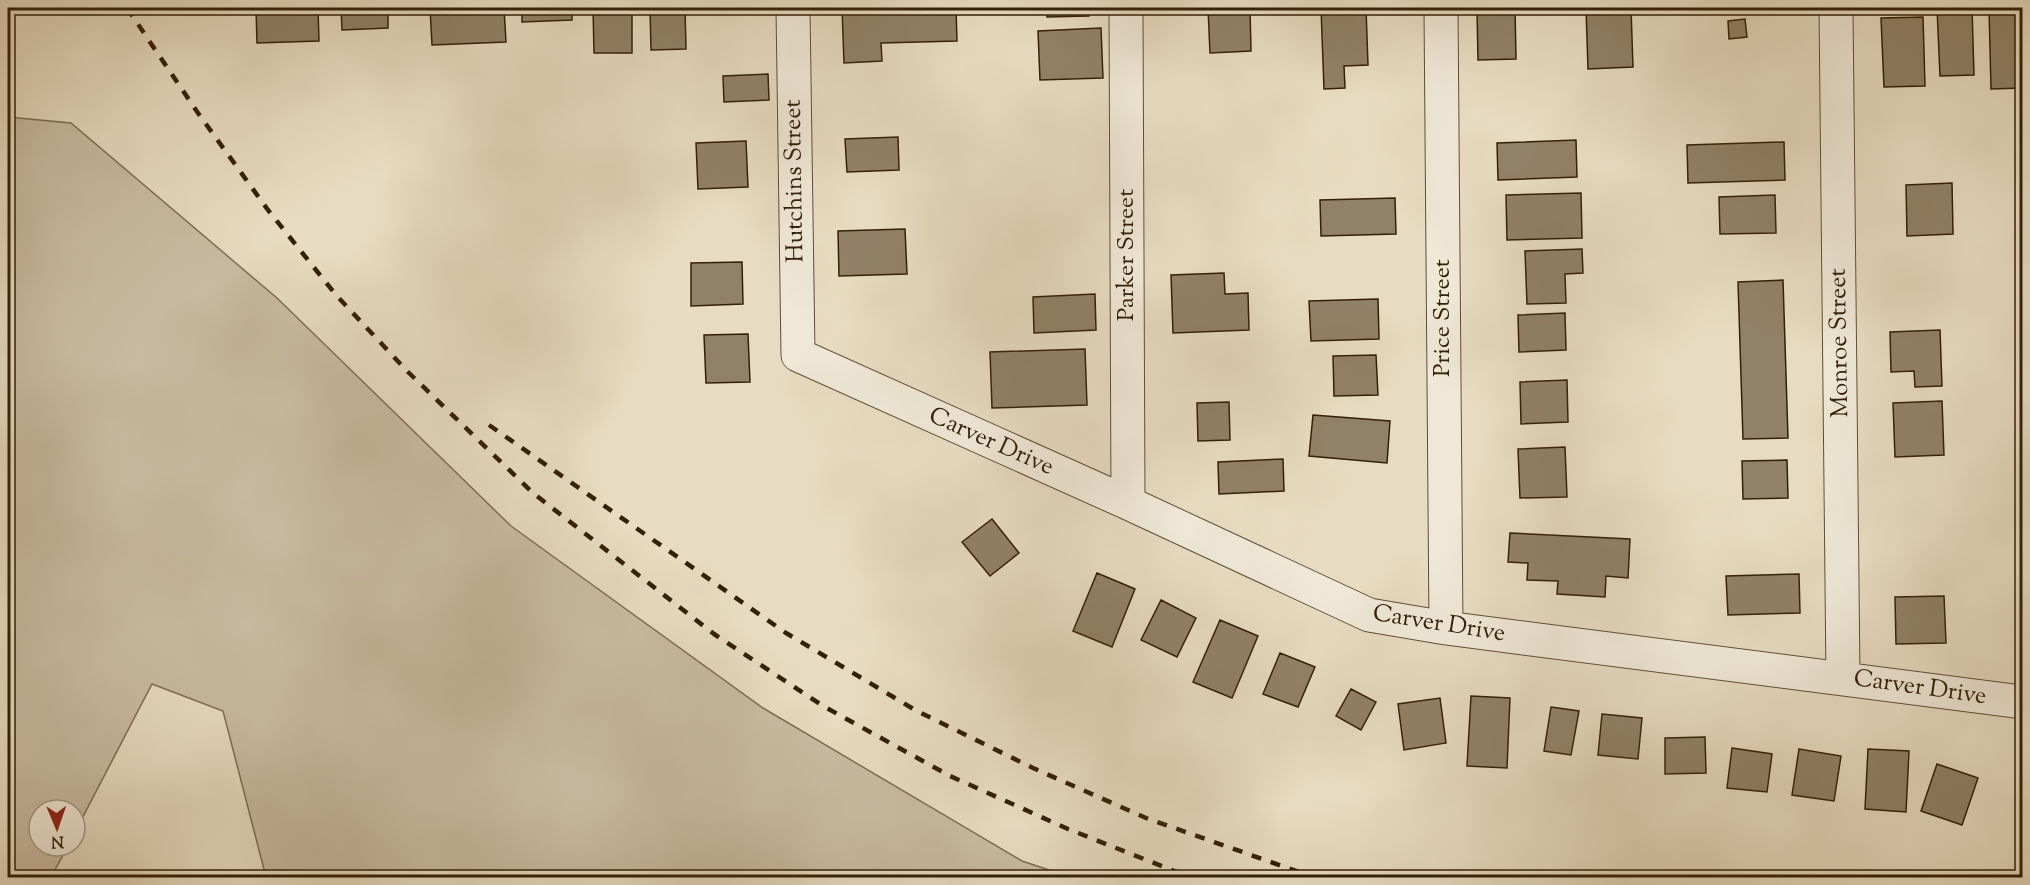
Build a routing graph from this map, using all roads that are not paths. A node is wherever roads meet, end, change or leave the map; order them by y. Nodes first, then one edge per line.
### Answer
1 (793, 8) edge
2 (1126, 8) edge
3 (1441, 8) edge
4 (1836, 8) edge
5 (798, 356) joint
6 (1128, 503) junction
7 (1446, 628) junction
8 (1843, 678) junction
9 (2022, 702) edge

1 - 5 street, Hutchins Street
2 - 6 street, Parker Street
3 - 7 street, Price Street
4 - 8 street, Monroe Street
5 - 6 street, Carver Drive
6 - 7 street, Carver Drive
7 - 8 street, Carver Drive
8 - 9 street, Carver Drive

